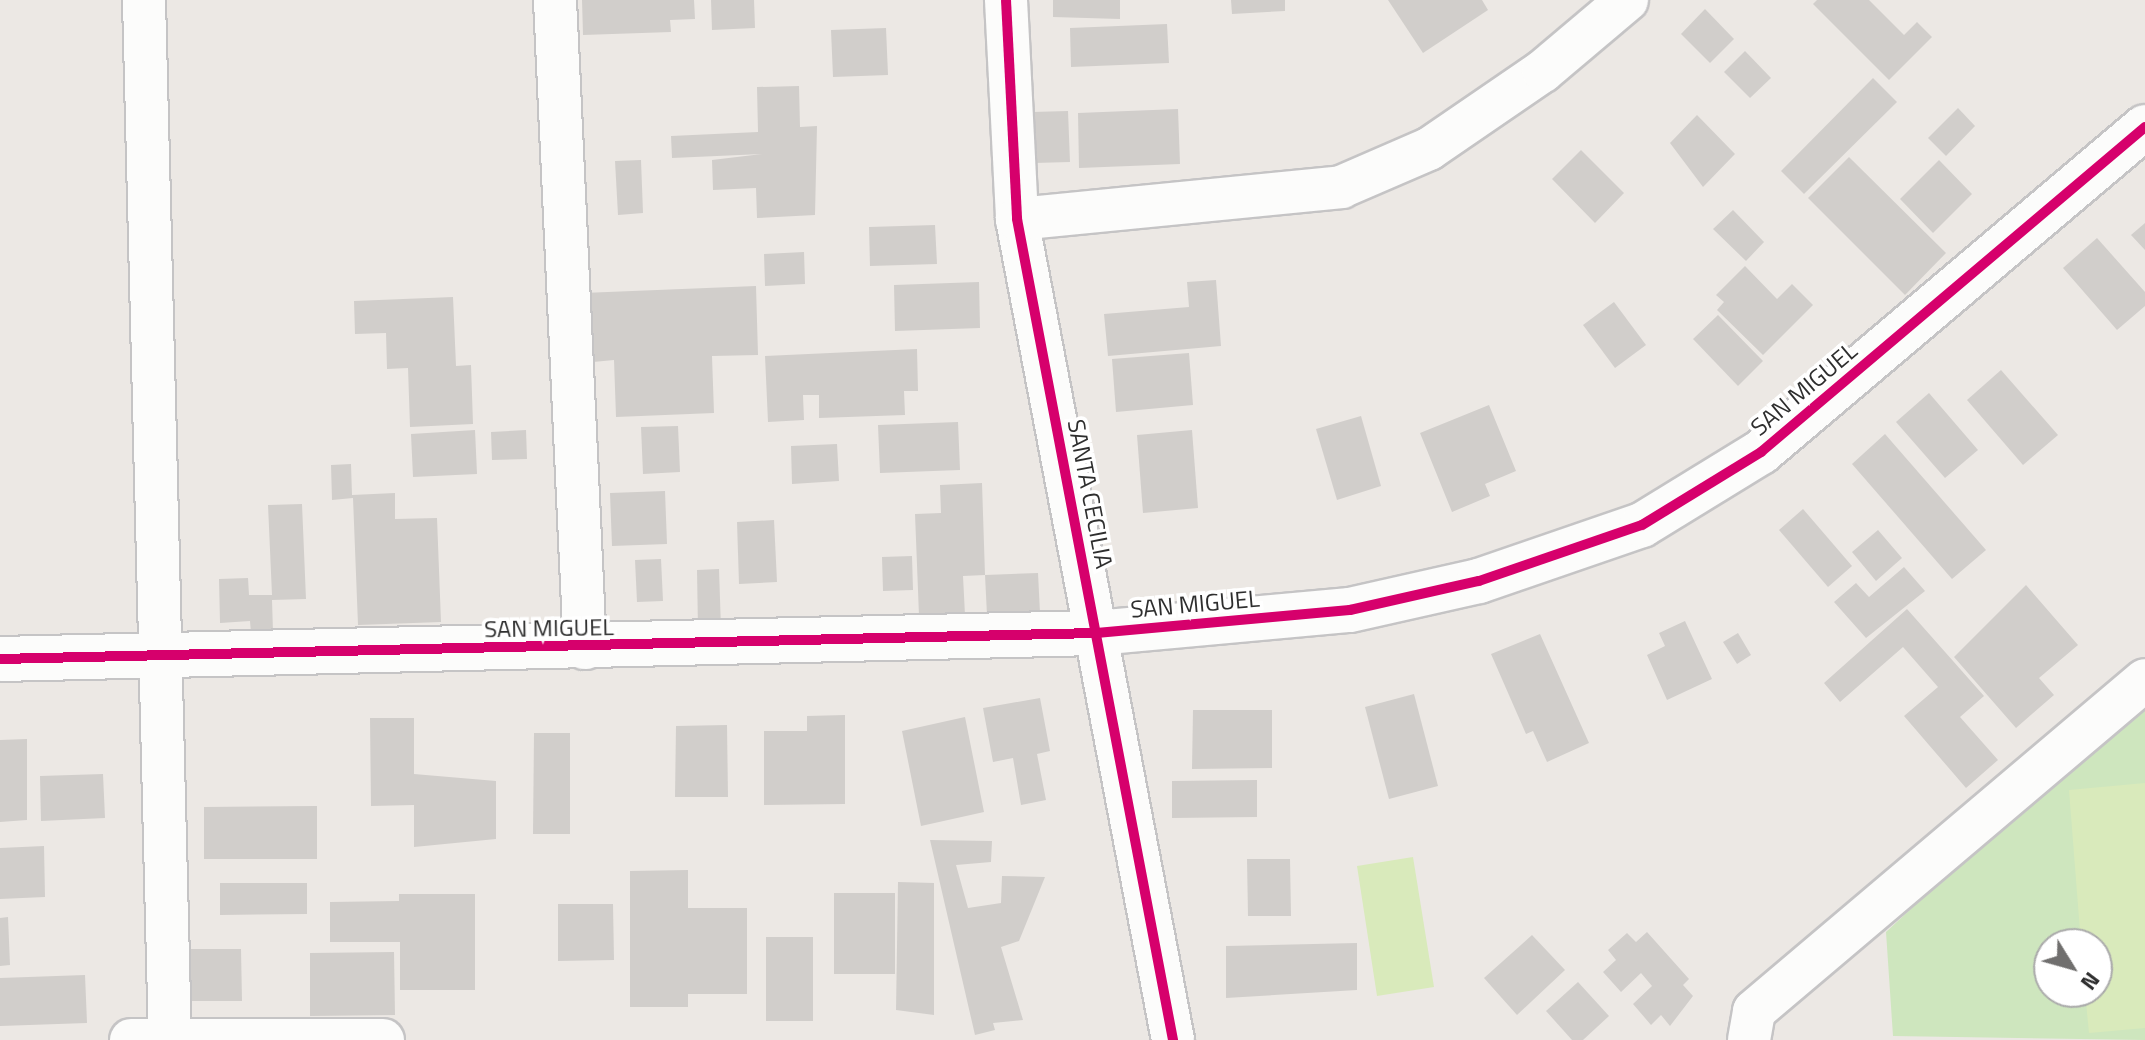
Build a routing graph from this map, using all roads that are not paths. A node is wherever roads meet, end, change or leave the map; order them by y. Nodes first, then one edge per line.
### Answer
1 (144, 0) edge
2 (555, 0) edge
3 (1006, 0) edge
4 (1627, 0) edge
5 (2145, 127) edge
6 (1017, 219) junction
7 (1096, 633) junction
8 (585, 648) junction
9 (160, 656) junction
10 (0, 659) edge
11 (2145, 680) edge
12 (157, 1039) edge
13 (383, 1040) edge
14 (1173, 1040) edge
15 (1749, 1040) edge

1 - 9 street
2 - 8 street
3 - 6 street, SANTA CECILIA
4 - 6 street
5 - 7 street, SAN MIGUEL
6 - 7 street, SANTA CECILIA
7 - 8 street, SAN MIGUEL
7 - 14 street, SANTA CECILIA
8 - 9 street, SAN MIGUEL
9 - 10 street, SAN MIGUEL
9 - 12 street
11 - 15 street
12 - 13 street

